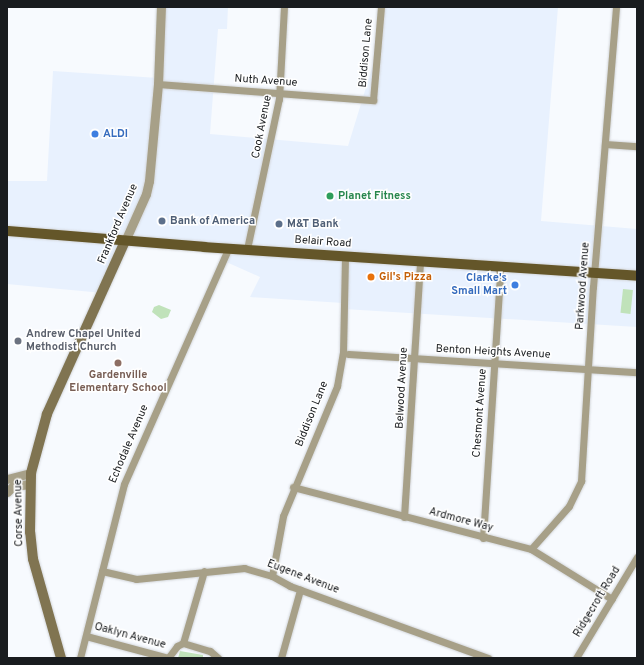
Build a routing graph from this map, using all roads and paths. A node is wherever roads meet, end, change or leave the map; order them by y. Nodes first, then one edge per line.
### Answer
1 (161, 7) edge
2 (284, 7) edge
3 (381, 7) edge
4 (616, 7) edge
5 (158, 84) junction
6 (279, 93) junction
7 (373, 100) joint
8 (605, 144) junction
9 (637, 146) edge
10 (7, 231) edge
11 (125, 240) junction
12 (228, 249) junction
13 (247, 249) junction
14 (345, 256) junction
15 (420, 261) junction
16 (499, 266) junction
17 (594, 273) junction
18 (637, 276) edge
19 (348, 354) dead end
20 (414, 358) junction
21 (494, 363) junction
22 (588, 369) junction
23 (637, 372) edge
24 (47, 414) joint
25 (30, 478) junction
26 (7, 479) edge
27 (293, 487) junction
28 (7, 492) edge
29 (404, 517) junction
30 (483, 538) junction
31 (530, 549) junction
32 (637, 557) edge
33 (634, 568) edge
34 (102, 571) junction
35 (204, 571) junction
36 (272, 576) junction
37 (300, 590) junction
38 (612, 599) junction
39 (86, 636) junction
40 (183, 643) junction
41 (61, 658) edge
42 (80, 658) edge
43 (168, 658) edge
44 (218, 658) edge
45 (281, 658) edge
46 (488, 658) edge
47 (576, 658) edge

1 - 5 street, Frankford Avenue
2 - 6 street, Cook Avenue
3 - 7 street, Biddison Lane
4 - 8 street, Parkwood Avenue
5 - 6 street, Nuth Avenue
5 - 11 street, Frankford Avenue
6 - 7 street, Nuth Avenue
6 - 13 street, Cook Avenue
8 - 9 street
8 - 17 street, Parkwood Avenue
10 - 11 main road, Belair Road
11 - 12 main road, Belair Road
11 - 24 main road, Frankford Avenue
12 - 13 main road, Belair Road
12 - 34 street, Echodale Avenue
13 - 14 main road, Belair Road
14 - 15 main road, Belair Road
14 - 27 street, Biddison Lane
15 - 16 main road, Belair Road
15 - 20 street, Belwood Avenue
16 - 17 main road, Belair Road
16 - 21 street, Chesmont Avenue
17 - 18 main road, Belair Road
17 - 22 street, Parkwood Avenue
19 - 20 street, Benton Heights Avenue
20 - 21 street, Benton Heights Avenue
20 - 29 street, Belwood Avenue
21 - 22 street, Benton Heights Avenue
21 - 30 street, Chesmont Avenue
22 - 23 street, Benton Heights Avenue
22 - 31 street, Parkwood Avenue
24 - 25 main road, Corse Avenue
25 - 26 street
25 - 28 street
25 - 41 main road, Corse Avenue
27 - 29 street, Ardmore Way
27 - 36 street, Biddison Lane
29 - 30 street, Ardmore Way
30 - 31 street, Ardmore Way
31 - 38 street, Ardmore Way
32 - 33 street, Ridgecroft Road
33 - 38 street, Ridgecroft Road
34 - 35 street, Eugene Avenue
34 - 39 street, Echodale Avenue
35 - 36 street, Eugene Avenue
35 - 40 street
36 - 37 street, Eugene Avenue
37 - 45 street
37 - 46 street, Eugene Avenue
38 - 47 street, Ridgecroft Road
39 - 42 street, Echodale Avenue
39 - 43 street, Oaklyn Avenue
40 - 43 street
40 - 44 street

